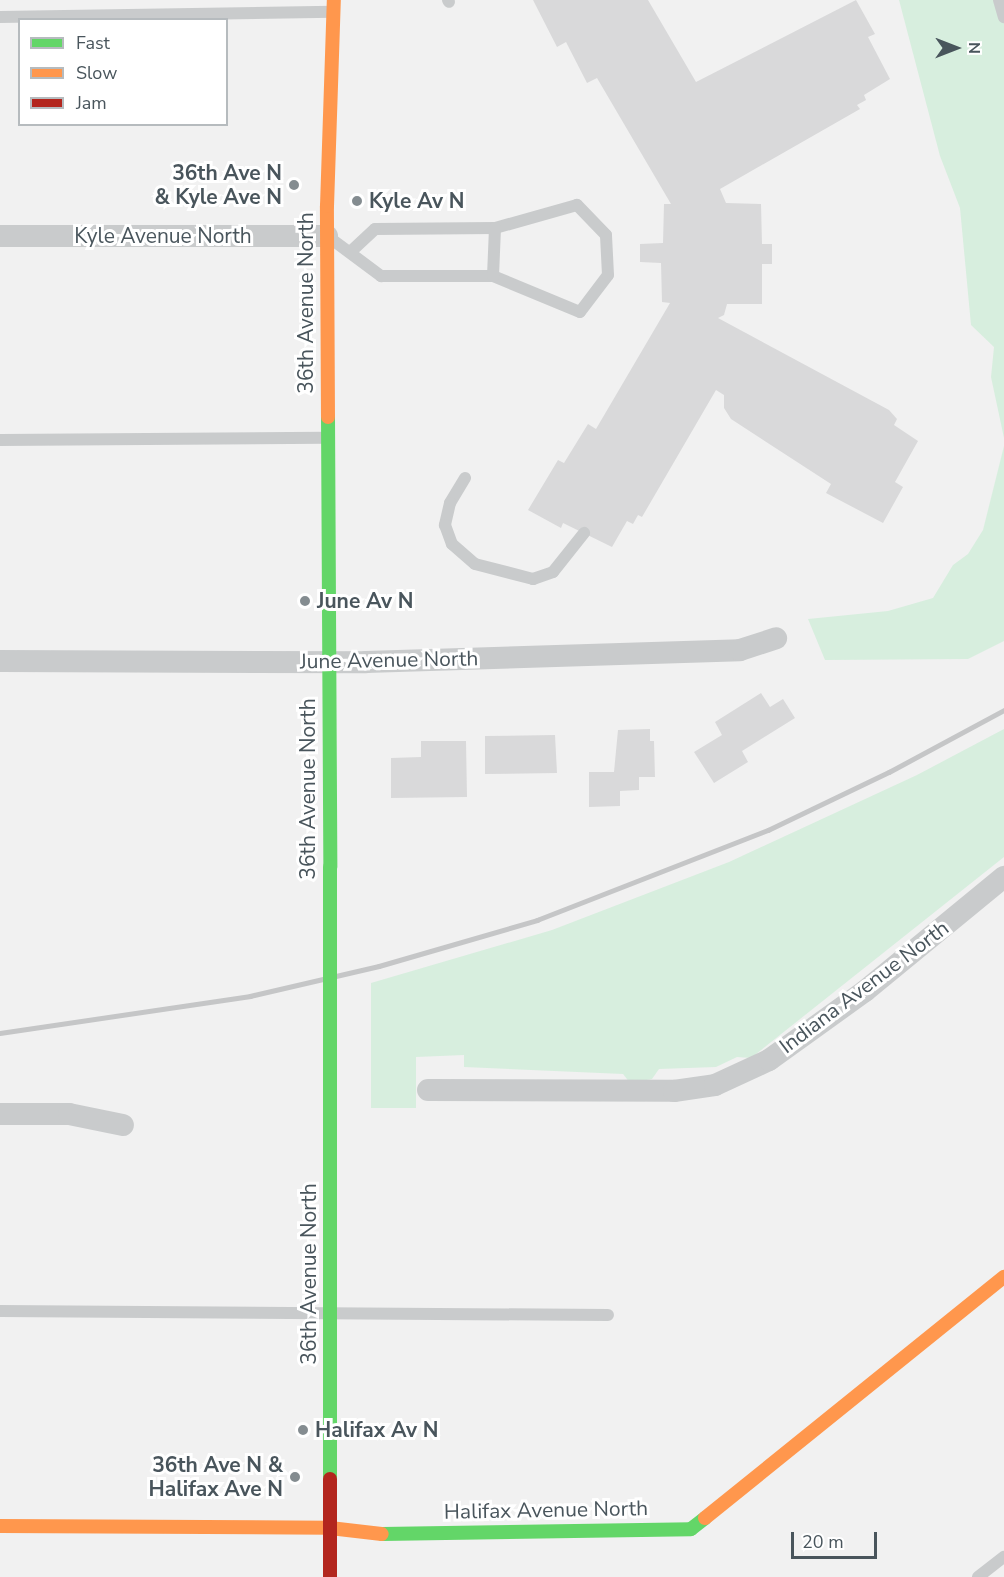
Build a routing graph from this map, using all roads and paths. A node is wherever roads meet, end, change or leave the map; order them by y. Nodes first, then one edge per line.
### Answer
1 (999, 0) edge
2 (334, 6) edge
3 (0, 17) edge
4 (1004, 17) edge
5 (495, 228) junction
6 (0, 236) edge
7 (327, 236) junction
8 (351, 252) junction
9 (493, 276) junction
10 (328, 438) junction
11 (0, 440) edge
12 (465, 478) dead end
13 (584, 533) dead end
14 (776, 638) dead end
15 (0, 661) edge
16 (329, 662) junction
17 (1004, 877) edge
18 (428, 1090) dead end
19 (0, 1114) edge
20 (123, 1125) dead end
21 (1004, 1277) edge
22 (0, 1311) edge
23 (330, 1312) junction
24 (608, 1315) dead end
25 (0, 1526) edge
26 (330, 1528) junction
27 (1004, 1557) edge
28 (330, 1577) edge
29 (978, 1577) edge

1 - 4 lane
2 - 3 lane
2 - 7 street, 36th Avenue North
5 - 8 lane
5 - 9 lane
5 - 9 lane
6 - 7 street, Kyle Avenue North
7 - 8 lane
7 - 10 street, 36th Avenue North
8 - 9 lane
10 - 11 lane
10 - 16 street, 36th Avenue North
12 - 13 lane
14 - 16 street, June Avenue North
15 - 16 street, June Avenue North
16 - 23 street, 36th Avenue North, bridge
17 - 18 street, Indiana Avenue North
19 - 20 street
21 - 26 street, Halifax Avenue North
22 - 23 lane
23 - 24 lane
23 - 26 street, 36th Avenue North
25 - 26 street, Halifax Avenue North
26 - 28 street, 36th Avenue North
27 - 29 lane

